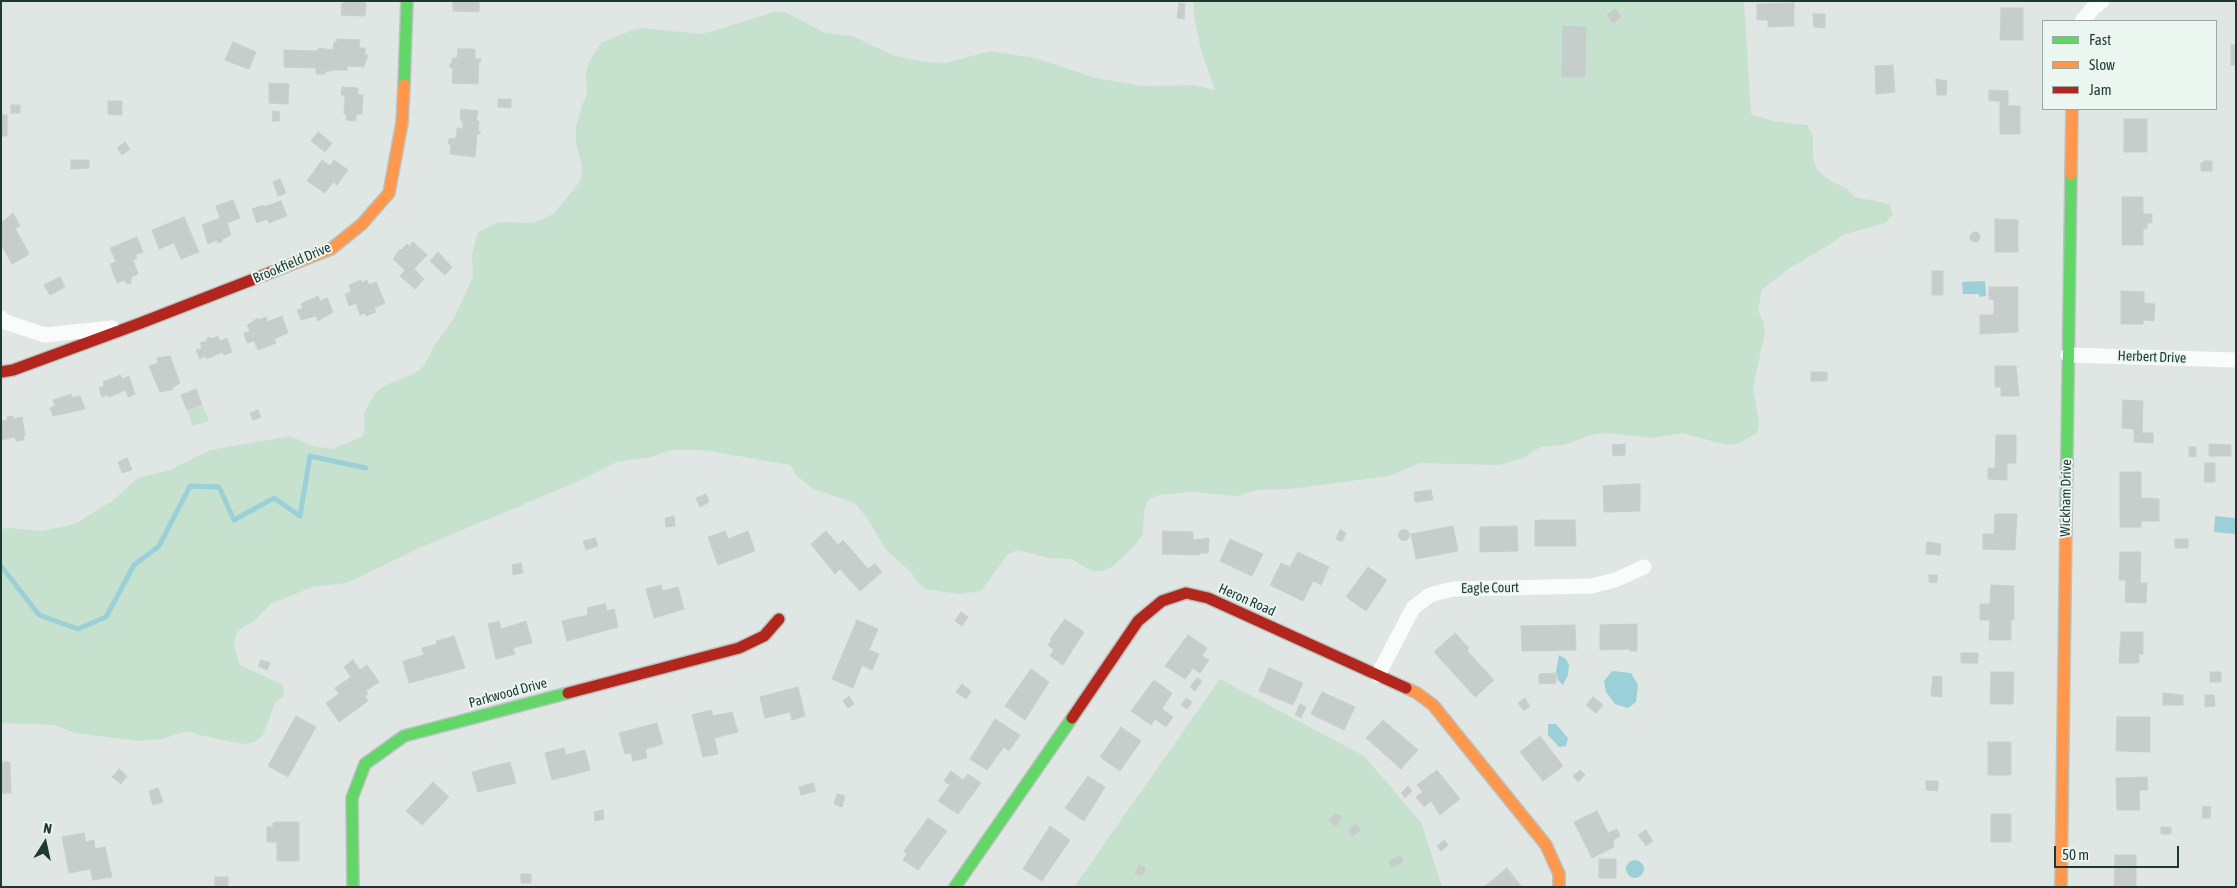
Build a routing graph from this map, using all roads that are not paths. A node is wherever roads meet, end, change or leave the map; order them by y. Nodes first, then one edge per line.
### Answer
1 (407, 1) edge
2 (2102, 1) edge
3 (2083, 20) edge
4 (2072, 110) edge
5 (1, 318) edge
6 (138, 324) junction
7 (2068, 355) junction
8 (2236, 360) edge
9 (1, 372) edge
10 (1644, 567) dead end
11 (779, 619) dead end
12 (1378, 675) junction
13 (353, 887) edge
14 (954, 887) edge
15 (1559, 887) edge
16 (2061, 887) edge

1 - 6 street, Brookfield Drive
2 - 3 street
4 - 7 street, Wickham Drive
5 - 6 street, Brookfield Drive
6 - 9 street, Brookfield Drive
7 - 8 street, Herbert Drive
7 - 16 street, Wickham Drive
10 - 12 street, Eagle Court
11 - 13 street, Parkwood Drive
12 - 14 street, Heron Road
12 - 15 street, Heron Road

